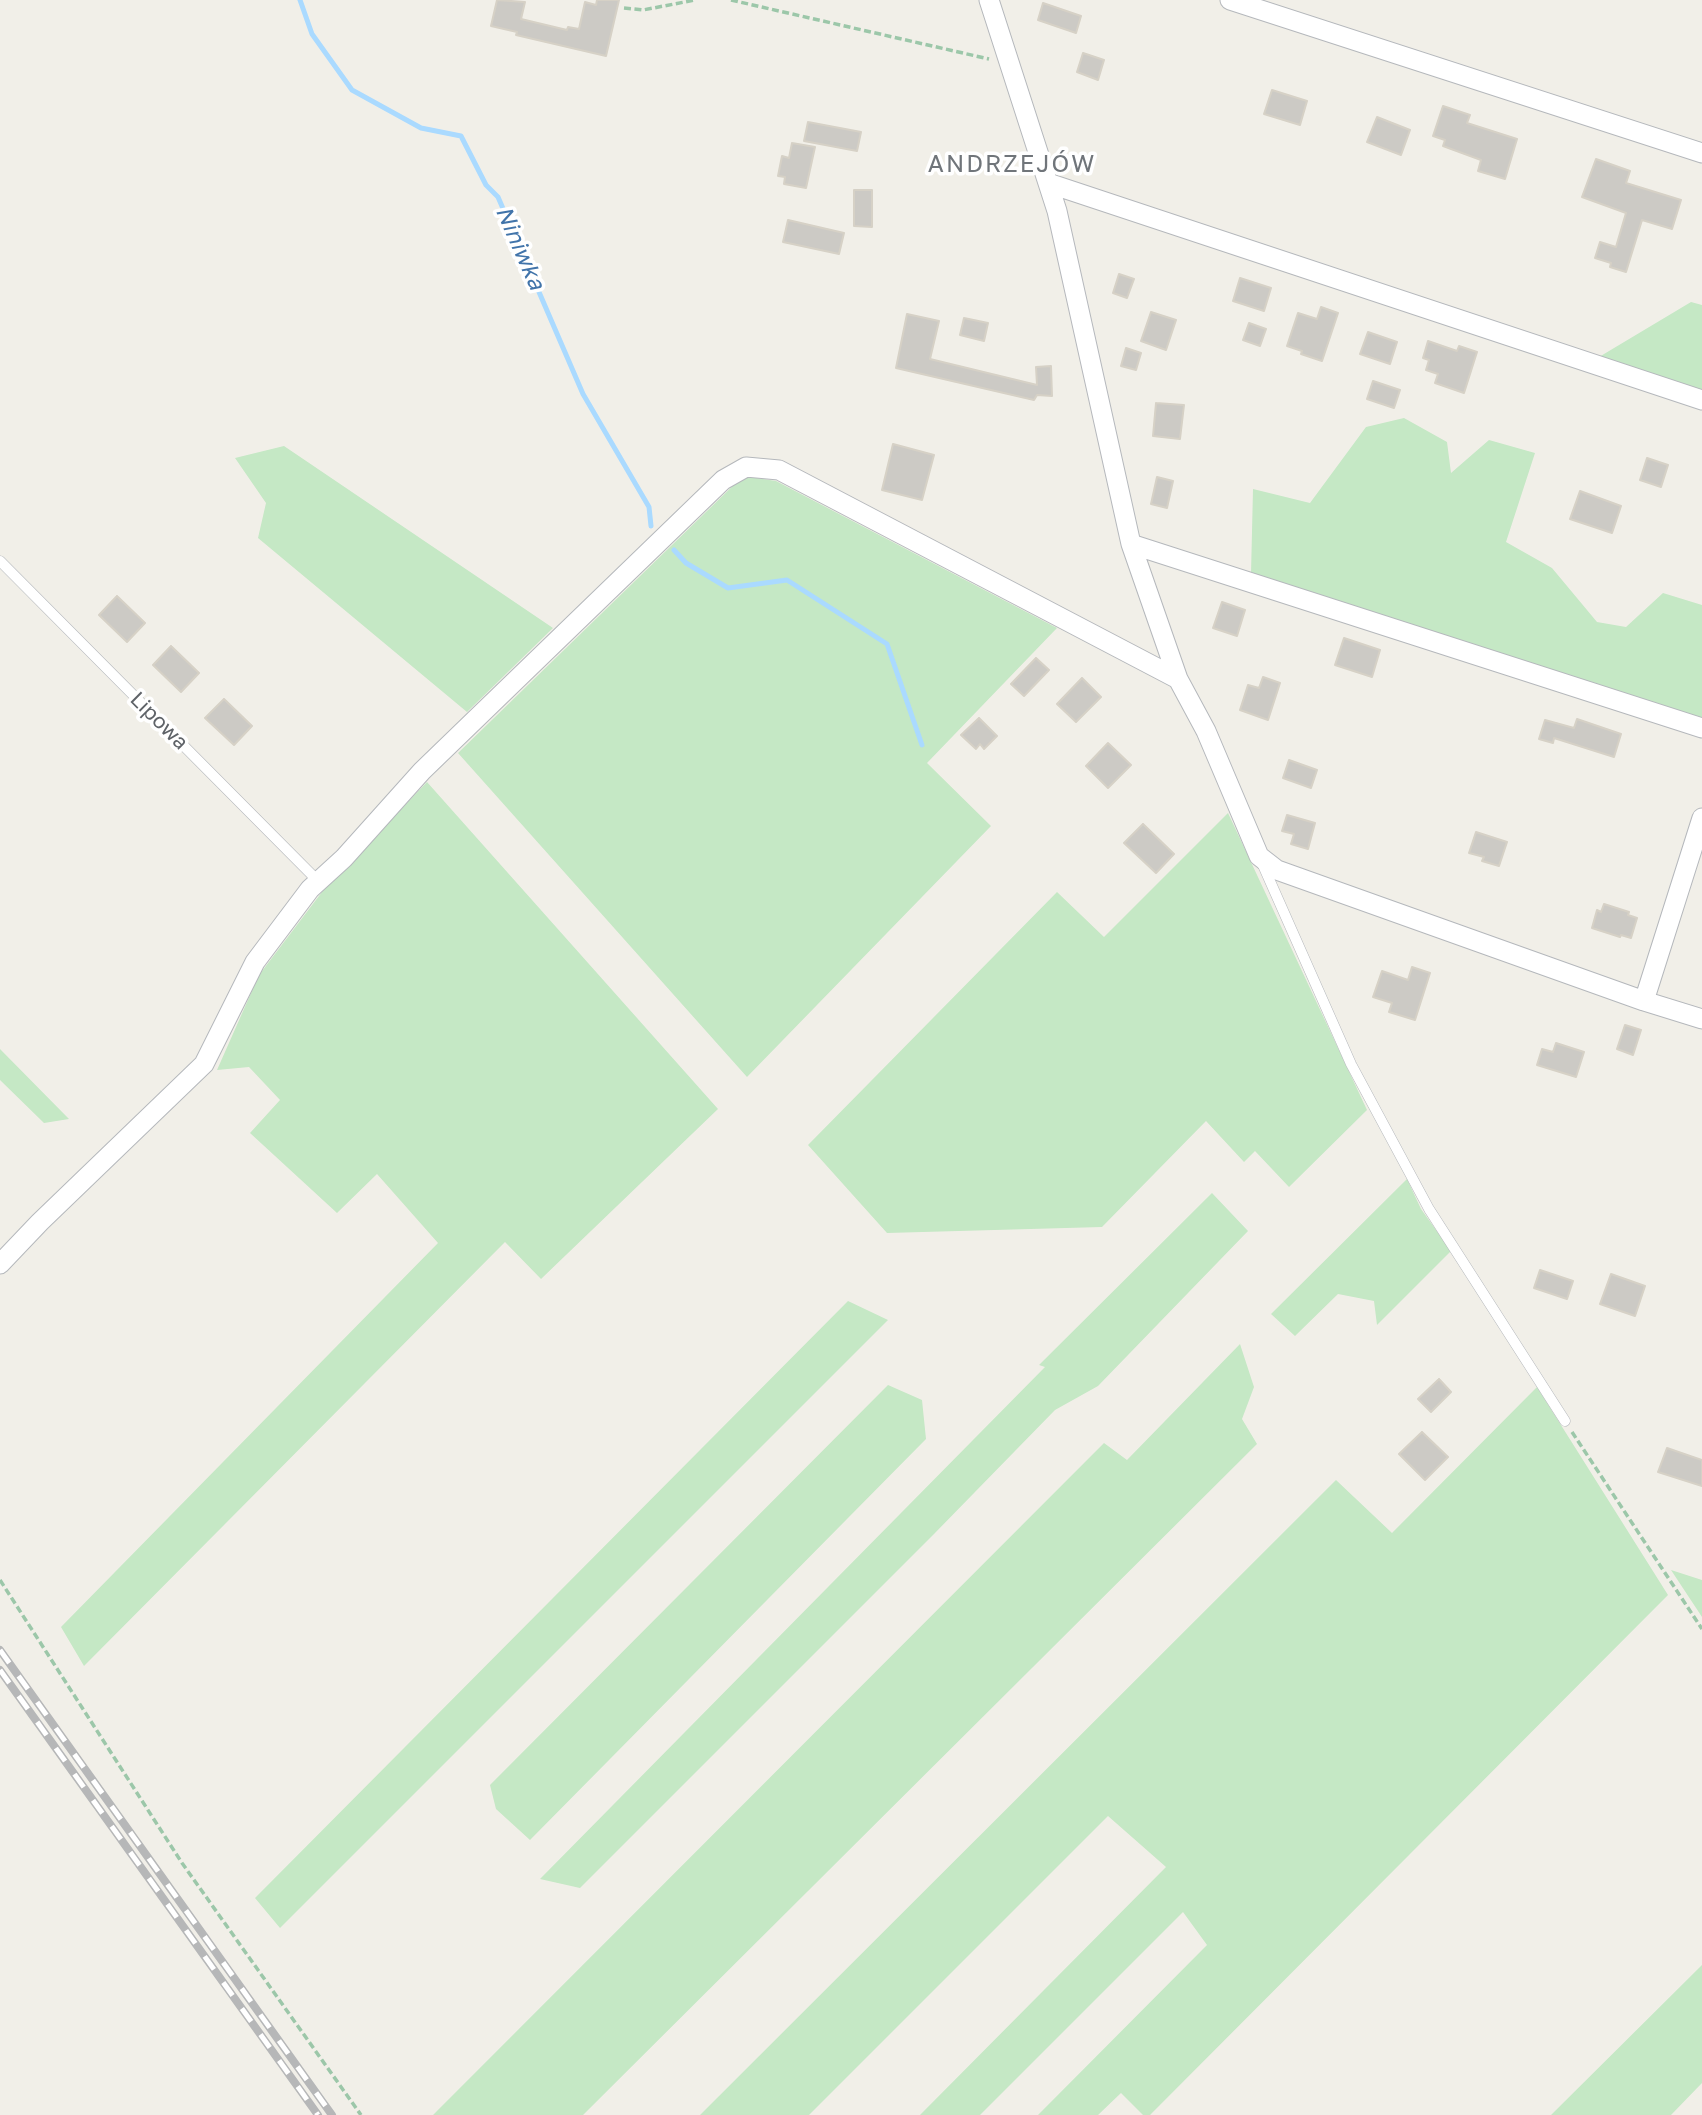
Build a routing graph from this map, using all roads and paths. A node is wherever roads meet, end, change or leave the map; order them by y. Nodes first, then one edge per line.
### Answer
1 (695, 0) edge
2 (731, 0) edge
3 (989, 0) edge
4 (1230, 0) edge
5 (624, 8) dead end
6 (1008, 64) junction
7 (1702, 153) edge
8 (1048, 183) junction
9 (1702, 400) edge
10 (1131, 544) junction
11 (0, 561) edge
12 (1178, 679) junction
13 (1702, 728) edge
14 (1702, 818) edge
15 (1259, 856) junction
16 (318, 881) junction
17 (1644, 1001) junction
18 (1702, 1019) edge
19 (0, 1264) edge
20 (1565, 1421) joint
21 (0, 1580) edge
22 (1702, 1629) edge
23 (361, 2115) edge

1 - 5 path
2 - 6 path
3 - 6 street
4 - 7 street
6 - 8 street
8 - 9 street
8 - 10 street
10 - 12 street
10 - 13 street
11 - 16 lane, Lipowa
12 - 15 street
12 - 16 street
14 - 17 street
15 - 17 street
15 - 20 lane
16 - 19 street
17 - 18 street
20 - 22 path
21 - 23 path

